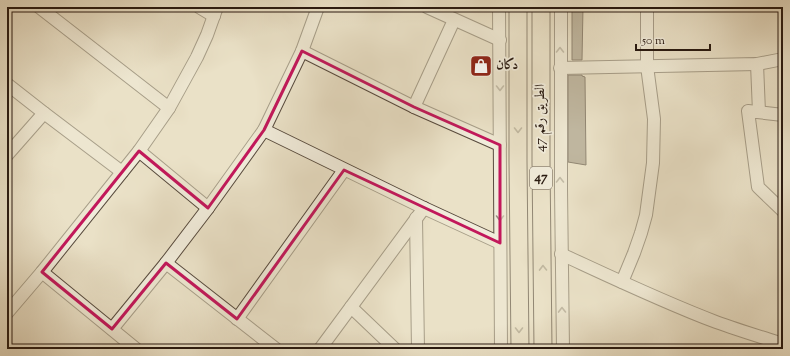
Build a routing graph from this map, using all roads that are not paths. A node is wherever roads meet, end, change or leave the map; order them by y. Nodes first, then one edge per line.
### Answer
1 (39, 7) edge
2 (199, 7) edge
3 (318, 7) edge
4 (427, 7) edge
5 (499, 7) edge
6 (518, 7) edge
7 (541, 7) edge
8 (561, 7) edge
9 (647, 7) edge
10 (215, 11) edge
11 (454, 20) junction
12 (500, 40) junction
13 (302, 51) junction
14 (783, 59) edge
15 (757, 64) junction
16 (647, 66) junction
17 (560, 68) junction
18 (7, 84) edge
19 (414, 107) junction
20 (169, 108) junction
21 (759, 112) junction
22 (44, 113) junction
23 (783, 115) edge
24 (264, 130) junction
25 (500, 145) junction
26 (139, 151) junction
27 (7, 155) edge
28 (344, 170) junction
29 (122, 172) junction
30 (208, 208) junction
31 (424, 208) junction
32 (783, 211) edge
33 (416, 218) junction
34 (500, 243) junction
35 (562, 254) junction
36 (166, 263) junction
37 (42, 272) junction
38 (622, 282) junction
39 (351, 307) junction
40 (7, 313) edge
41 (237, 318) junction
42 (112, 329) junction
43 (783, 344) edge
44 (136, 349) edge
45 (276, 349) edge
46 (320, 349) edge
47 (395, 349) edge
48 (418, 349) edge
49 (501, 349) edge
50 (520, 349) edge
51 (544, 349) edge
52 (563, 349) edge

1 - 20 street
2 - 10 street
3 - 13 street
4 - 11 street
5 - 12 street
6 -> 50 highway, الطريق رقم 47 / 47
51 -> 7 highway, الطريق رقم 47 / 47
17 -> 8 street
9 - 16 street
10 - 20 street
11 - 12 street
11 - 19 street
12 -> 25 street
13 - 19 street
13 - 24 street
14 - 15 street
15 - 16 street
15 - 21 street
16 - 17 street
16 - 38 street
35 -> 17 street
18 - 22 street
19 - 25 street
20 - 26 street
21 - 23 street
21 - 32 street
22 - 27 street
22 - 29 street
24 - 28 street
24 - 30 street
25 -> 34 street
26 - 29 street
26 - 30 street
28 - 31 street
28 - 41 street
29 - 37 street
30 - 36 street
31 - 33 street
31 - 34 street
33 - 39 street
33 - 48 street
34 - 49 street
35 - 38 street
52 -> 35 street
36 - 41 street
36 - 42 street
37 - 40 street
37 - 42 street
38 - 43 street
39 - 46 street
39 - 47 street
41 - 45 street
42 - 44 street

